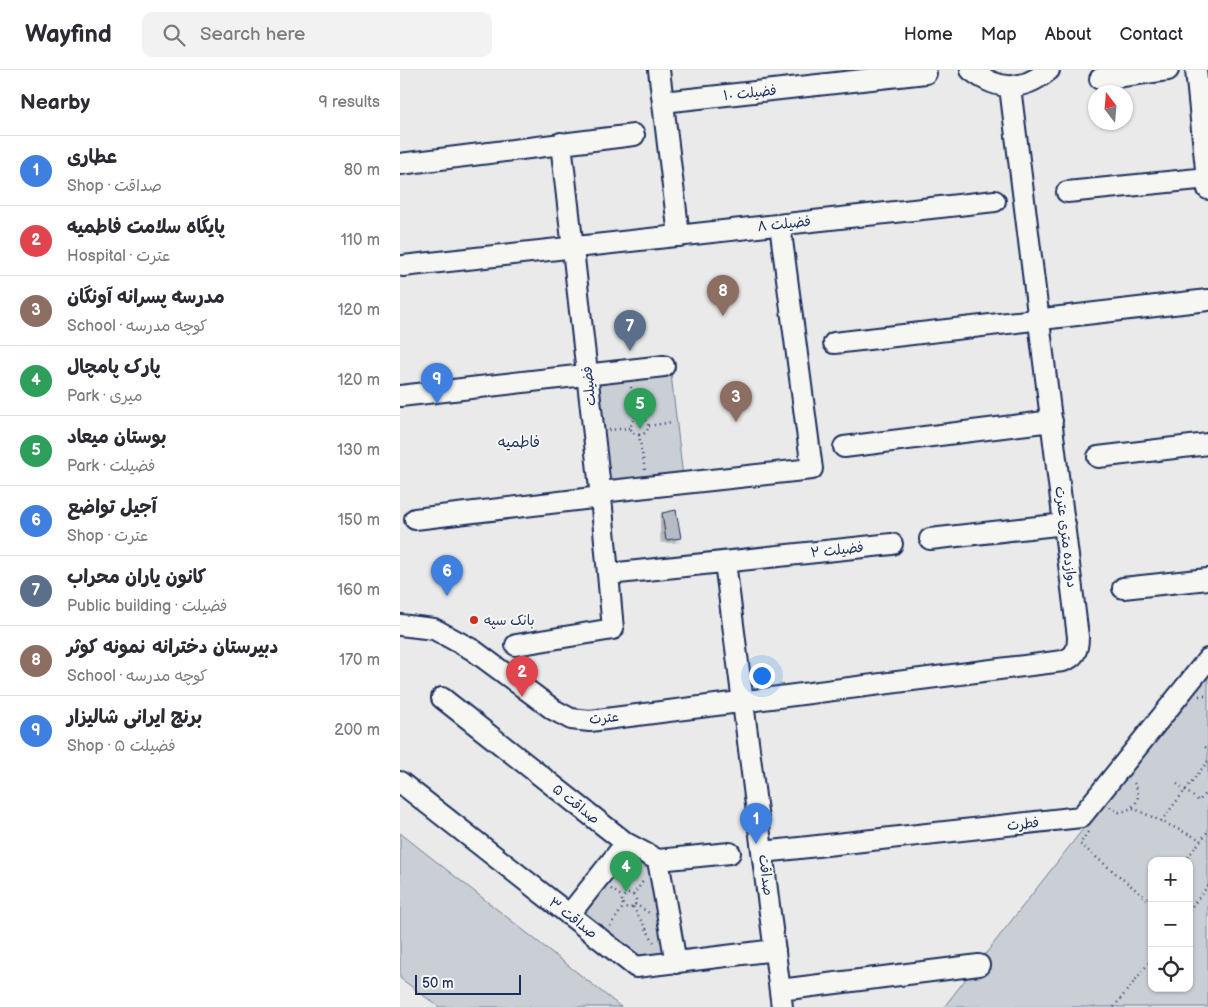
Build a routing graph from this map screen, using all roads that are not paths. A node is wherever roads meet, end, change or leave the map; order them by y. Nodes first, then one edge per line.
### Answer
1 (659, 70) edge
2 (971, 70) edge
3 (1049, 70) edge
4 (1168, 70) edge
5 (1196, 70) edge
6 (926, 73) dead end
7 (1100, 79) dead end
8 (1010, 87) junction
9 (663, 102) junction
10 (634, 135) dead end
11 (561, 143) junction
12 (400, 164) edge
13 (1208, 182) edge
14 (1066, 192) dead end
15 (995, 201) dead end
16 (780, 225) junction
17 (679, 236) junction
18 (573, 248) junction
19 (403, 266) dead end
20 (1208, 300) edge
21 (1039, 318) junction
22 (834, 343) dead end
23 (664, 366) dead end
24 (588, 374) junction
25 (400, 396) edge
26 (1052, 421) junction
27 (1208, 444) edge
28 (844, 447) dead end
29 (1098, 457) dead end
30 (601, 494) junction
31 (416, 519) dead end
32 (1065, 524) junction
33 (930, 539) dead end
34 (892, 544) dead end
35 (725, 562) junction
36 (609, 574) junction
37 (1208, 579) edge
38 (1123, 588) dead end
39 (400, 625) edge
40 (516, 645) dead end
41 (1208, 659) edge
42 (442, 698) dead end
43 (744, 701) junction
44 (400, 782) edge
45 (626, 843) junction
46 (763, 852) junction
47 (730, 853) dead end
48 (658, 860) junction
49 (569, 915) junction
50 (775, 950) junction
51 (672, 963) junction
52 (979, 965) dead end
53 (781, 998) edge

1 - 9 street
2 - 8 street
3 - 8 street
4 - 7 street
5 - 13 street
6 - 9 street, فضیلت ۱۰
8 - 21 street, دوازده متری عترت
9 - 17 street
10 - 11 street
11 - 12 street
11 - 18 street, فضیلت
13 - 14 street
15 - 16 street, فضیلت ۸
16 - 17 street, فضیلت ۸
16 - 30 street
17 - 18 street, فضیلت ۸
18 - 19 street, فضیلت ۸
18 - 24 street, فضیلت
20 - 21 street
21 - 22 street
21 - 26 street, دوازده متری عترت
23 - 24 street
24 - 25 street
24 - 30 street, فضیلت
26 - 28 street
26 - 32 street, دوازده متری عترت
27 - 29 street
30 - 31 street
30 - 36 street, فضیلت
32 - 33 street
32 - 43 street, دوازده متری عترت
34 - 35 street, فضیلت ۲
35 - 36 street, فضیلت ۲
35 - 43 street
36 - 40 street, فضیلت
37 - 38 street
39 - 43 street, عترت
41 - 46 street, فطرت
42 - 45 street, صداقت ۵
43 - 46 street, صداقت
44 - 49 street, صداقت ۳
45 - 48 street, صداقت ۵
45 - 49 street
46 - 50 street, صداقت
47 - 48 street
48 - 51 street
49 - 51 street, صداقت ۳
50 - 51 street, صداقت ۳
50 - 53 street, صداقت
52 - 53 street

